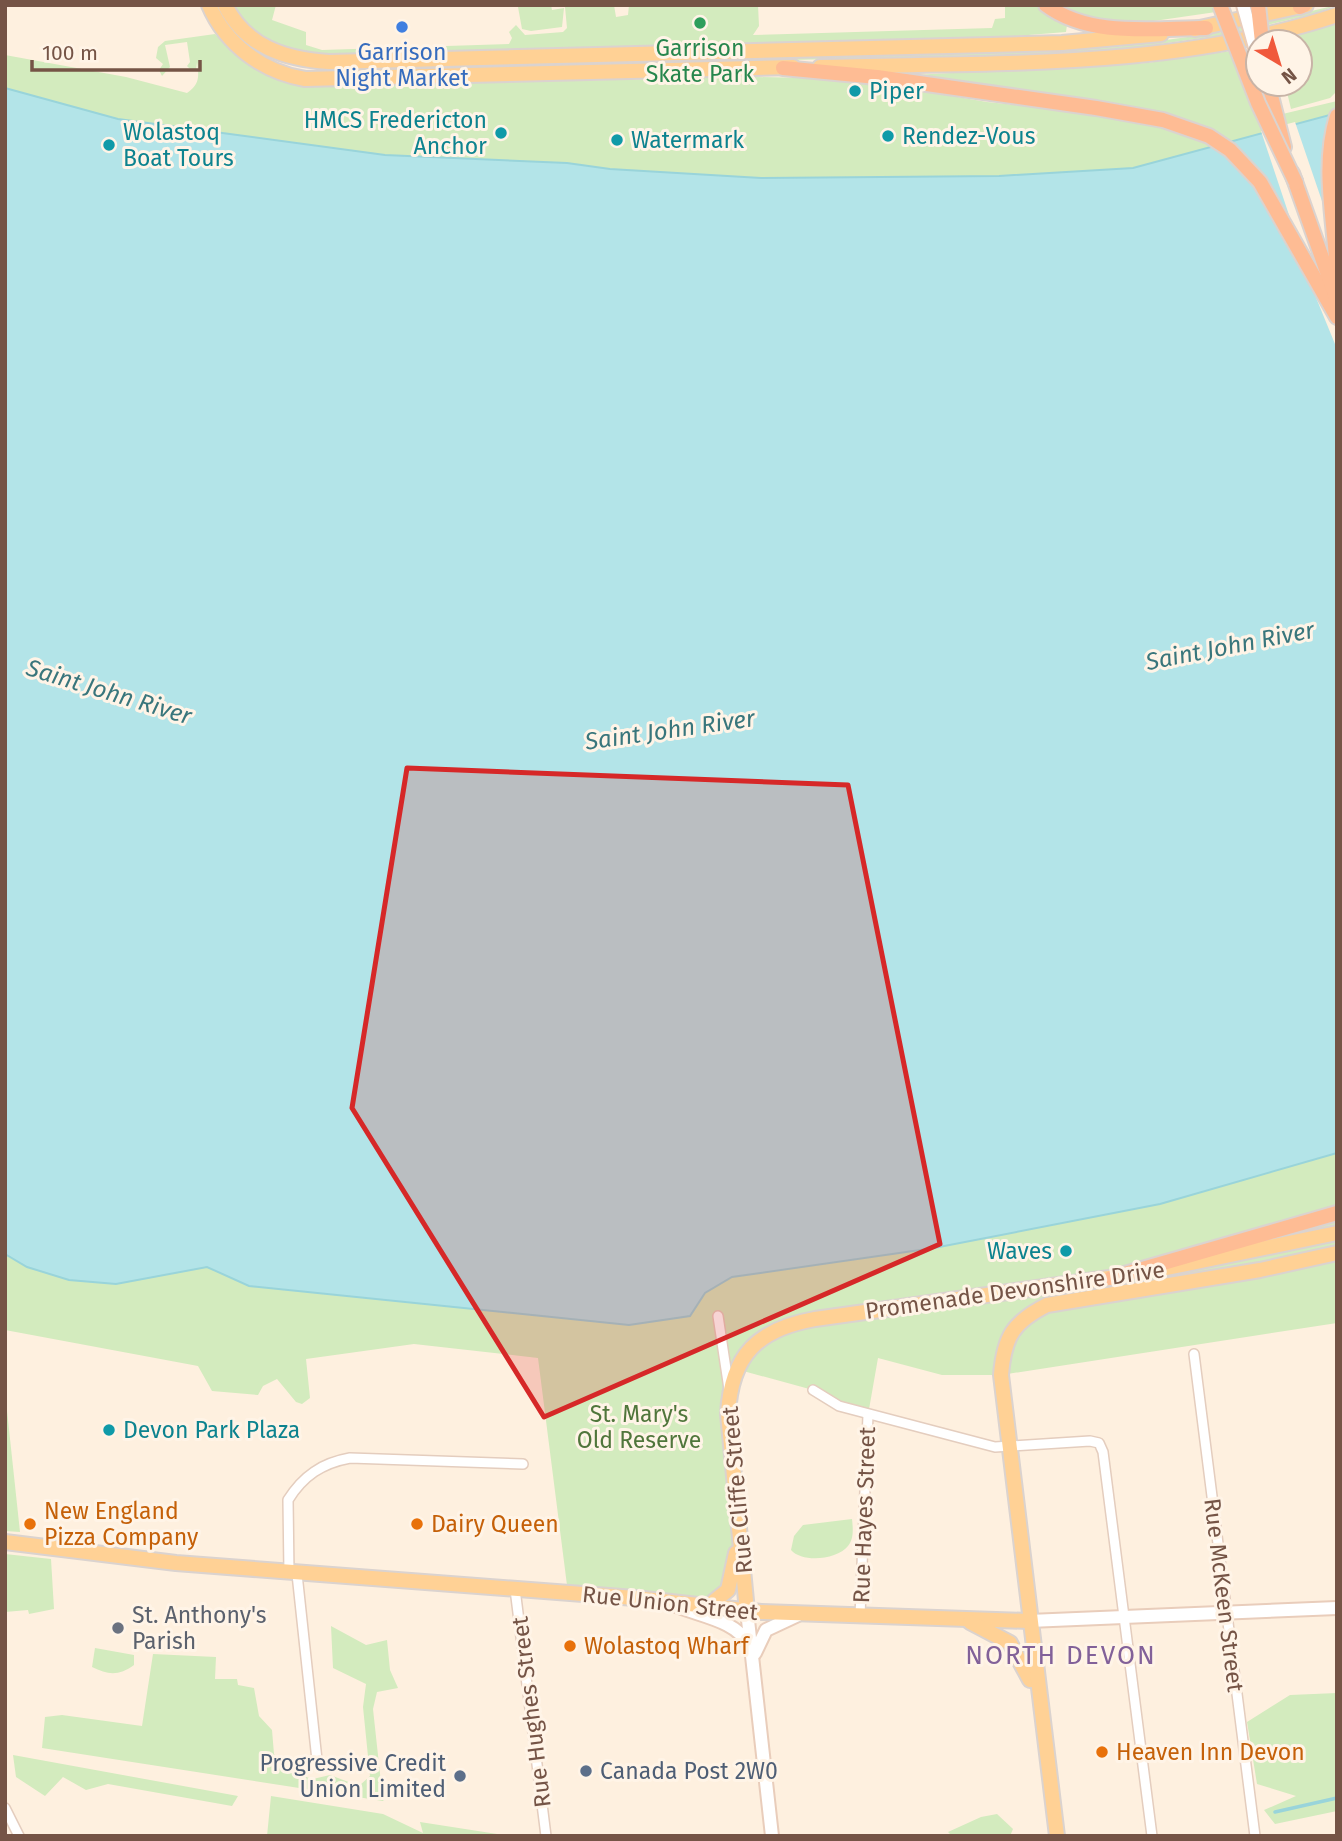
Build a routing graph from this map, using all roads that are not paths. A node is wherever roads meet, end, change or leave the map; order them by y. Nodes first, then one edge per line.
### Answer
1 (209, 5) edge
2 (225, 5) edge
3 (1046, 5) edge
4 (1220, 5) edge
5 (1244, 5) edge
6 (1258, 5) edge
7 (1303, 6) edge
8 (1337, 15) edge
9 (1206, 28) junction
10 (1250, 28) edge
11 (1260, 28) edge
12 (783, 68) junction
13 (1269, 98) edge
14 (1337, 116) edge
15 (1296, 183) junction
16 (1337, 274) edge
17 (1337, 300) edge
18 (1337, 317) edge
19 (1337, 1213) edge
20 (1337, 1233) edge
21 (1337, 1253) edge
22 (1111, 1278) junction
23 (718, 1316) dead end
24 (1194, 1354) dead end
25 (813, 1390) dead end
26 (729, 1394) junction
27 (868, 1415) junction
28 (1009, 1446) junction
29 (523, 1464) dead end
30 (740, 1527) junction
31 (5, 1542) edge
32 (293, 1573) junction
33 (515, 1589) junction
34 (667, 1602) junction
35 (707, 1607) junction
36 (1337, 1608) edge
37 (747, 1611) junction
38 (1227, 1613) junction
39 (801, 1614) junction
40 (860, 1616) junction
41 (1126, 1618) junction
42 (965, 1620) junction
43 (1029, 1621) junction
44 (754, 1657) junction
45 (1038, 1704) junction
46 (317, 1760) dead end
47 (5, 1808) edge
48 (19, 1836) edge
49 (546, 1836) edge
50 (772, 1836) edge
51 (1057, 1836) edge
52 (1152, 1836) edge
53 (1255, 1836) edge

1 - 12 main road
2 - 9 main road
3 - 9 highway
4 - 15 highway, bridge
5 - 10 main road, bridge
6 - 11 highway, bridge
7 - 9 main road
8 - 12 main road
12 - 18 highway
13 - 15 highway, bridge
14 - 16 highway
15 - 17 highway
19 - 22 highway
20 - 22 main road, Promenade Devonshire Drive
21 - 28 main road, Promenade Devonshire Drive
22 - 26 main road, Promenade Devonshire Drive
23 - 26 street
24 - 38 street, Rue McKeen Street
25 - 27 street
26 - 30 main road, Rue Cliffe Street
27 - 28 street
27 - 40 street, Rue Hayes Street
28 - 41 street
28 - 43 main road, Promenade Devonshire Drive
29 - 32 street
30 - 35 main road
30 - 37 main road, Rue Cliffe Street
31 - 32 main road, Rue Union Street
32 - 33 main road, Rue Union Street
32 - 46 street
33 - 34 main road, Rue Union Street
33 - 49 street, Rue Hughes Street
34 - 35 main road, Rue Union Street
34 - 44 main road
35 - 37 main road, Rue Union Street
36 - 38 main road, Rue Union Street
37 - 39 main road, Rue Union Street
37 - 44 main road, Rue Cliffe Street
38 - 41 main road, Rue Union Street
38 - 53 street, Rue McKeen Street
39 - 40 main road, Rue Union Street
39 - 44 main road
40 - 42 main road, Rue Union Street
41 - 43 main road, Rue Union Street
41 - 52 street
42 - 43 main road, Rue Union Street
42 - 45 main road
43 - 45 main road, Promenade Devonshire Drive
44 - 50 main road, Rue Cliffe Street
45 - 51 main road
47 - 48 street

